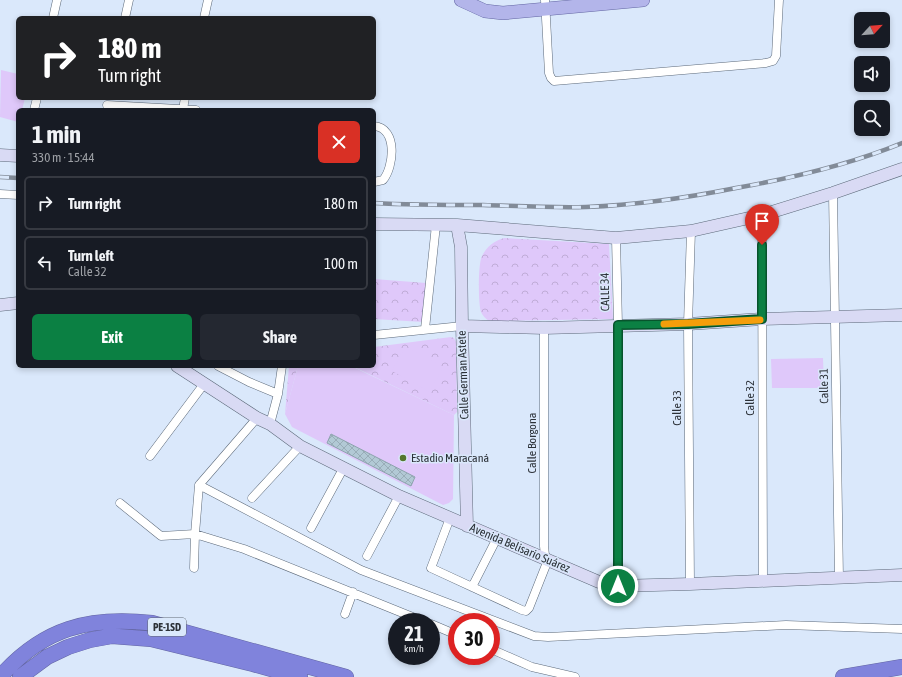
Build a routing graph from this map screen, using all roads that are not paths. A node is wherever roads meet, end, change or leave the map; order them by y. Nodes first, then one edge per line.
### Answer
1 (57, 0) edge
2 (129, 0) edge
3 (208, 0) edge
4 (461, 0) edge
5 (643, 0) edge
6 (780, 0) edge
7 (545, 5) edge
8 (53, 16) edge
9 (125, 16) edge
10 (204, 16) edge
11 (107, 104) edge
12 (168, 108) edge
13 (376, 126) edge
14 (0, 155) edge
15 (16, 156) edge
16 (902, 169) edge
17 (376, 182) edge
18 (833, 193) junction
19 (0, 194) edge
20 (16, 195) edge
21 (762, 215) junction
22 (436, 225) junction
23 (457, 225) junction
24 (376, 227) edge
25 (691, 231) junction
26 (616, 238) junction
27 (16, 304) edge
28 (0, 305) edge
29 (902, 315) edge
30 (835, 317) junction
31 (762, 319) junction
32 (688, 324) junction
33 (618, 325) junction
34 (462, 326) junction
35 (544, 328) junction
36 (425, 329) junction
37 (376, 335) edge
38 (180, 368) edge
39 (222, 368) edge
40 (282, 368) edge
41 (204, 384) junction
42 (278, 394) junction
43 (257, 418) junction
44 (270, 424) junction
45 (300, 446) junction
46 (150, 456) dead end
47 (344, 467) junction
48 (199, 485) junction
49 (399, 496) junction
50 (252, 498) dead end
51 (120, 503) dead end
52 (450, 518) junction
53 (468, 526) junction
54 (311, 528) dead end
55 (195, 534) junction
56 (496, 538) junction
57 (367, 556) dead end
58 (545, 558) junction
59 (194, 568) dead end
60 (902, 575) edge
61 (840, 578) junction
62 (763, 581) junction
63 (690, 584) junction
64 (618, 586) junction
65 (472, 587) junction
66 (353, 592) junction
67 (403, 613) edge
68 (345, 614) dead end
69 (902, 629) edge
70 (500, 653) edge
71 (902, 667) edge
72 (0, 677) edge
73 (20, 677) edge
74 (300, 677) edge
75 (346, 677) edge
76 (575, 677) edge
77 (843, 677) edge

1 - 8 street
2 - 9 street
3 - 10 street
4 - 7 main road
5 - 7 main road
6 - 7 street
11 - 12 street
13 - 17 street
14 - 15 street
16 - 18 street
18 - 21 street
18 - 30 street, Calle 31
19 - 20 street
21 - 25 street
21 - 31 street, Calle 32
22 - 23 street
22 - 24 street
22 - 36 street
23 - 26 street
23 - 34 street, Calle German Astete
25 - 26 street
25 - 32 street, Calle 33
26 - 33 street, CALLE 34
27 - 28 street
29 - 30 street
30 - 31 street
30 - 61 street, Calle 31
31 - 32 street
31 - 62 street, Calle 32
32 - 33 street
32 - 63 street, Calle 33
33 - 35 street
33 - 64 street, CALLE 34
34 - 35 street
34 - 36 street
34 - 53 street, Calle German Astete
35 - 58 street, Calle Borgona
36 - 37 street
38 - 41 street, Avenida Belisario Suárez
39 - 42 street
40 - 42 street
41 - 43 street, Avenida Belisario Suárez
41 - 46 street
42 - 44 street
43 - 44 street, Avenida Belisario Suárez
43 - 48 street
44 - 45 street, Avenida Belisario Suárez
45 - 47 street, Avenida Belisario Suárez
45 - 50 street
47 - 49 street, Avenida Belisario Suárez
47 - 54 street
48 - 55 street
48 - 69 street
49 - 52 street, Avenida Belisario Suárez
49 - 57 street
51 - 55 street
52 - 53 street, Avenida Belisario Suárez
52 - 65 street
53 - 56 street, Avenida Belisario Suárez
55 - 59 street
55 - 66 street
56 - 58 street, Avenida Belisario Suárez
56 - 65 street
58 - 64 street, Avenida Belisario Suárez
58 - 65 street, Calle Borgona
60 - 61 street, Avenida Belisario Suárez
61 - 62 street, Avenida Belisario Suárez
62 - 63 street, Avenida Belisario Suárez
63 - 64 street, Avenida Belisario Suárez
66 - 67 street
66 - 68 street
70 - 76 street
71 - 77 highway
72 - 75 highway, PE-1SD
73 - 74 highway, PE-1SD

